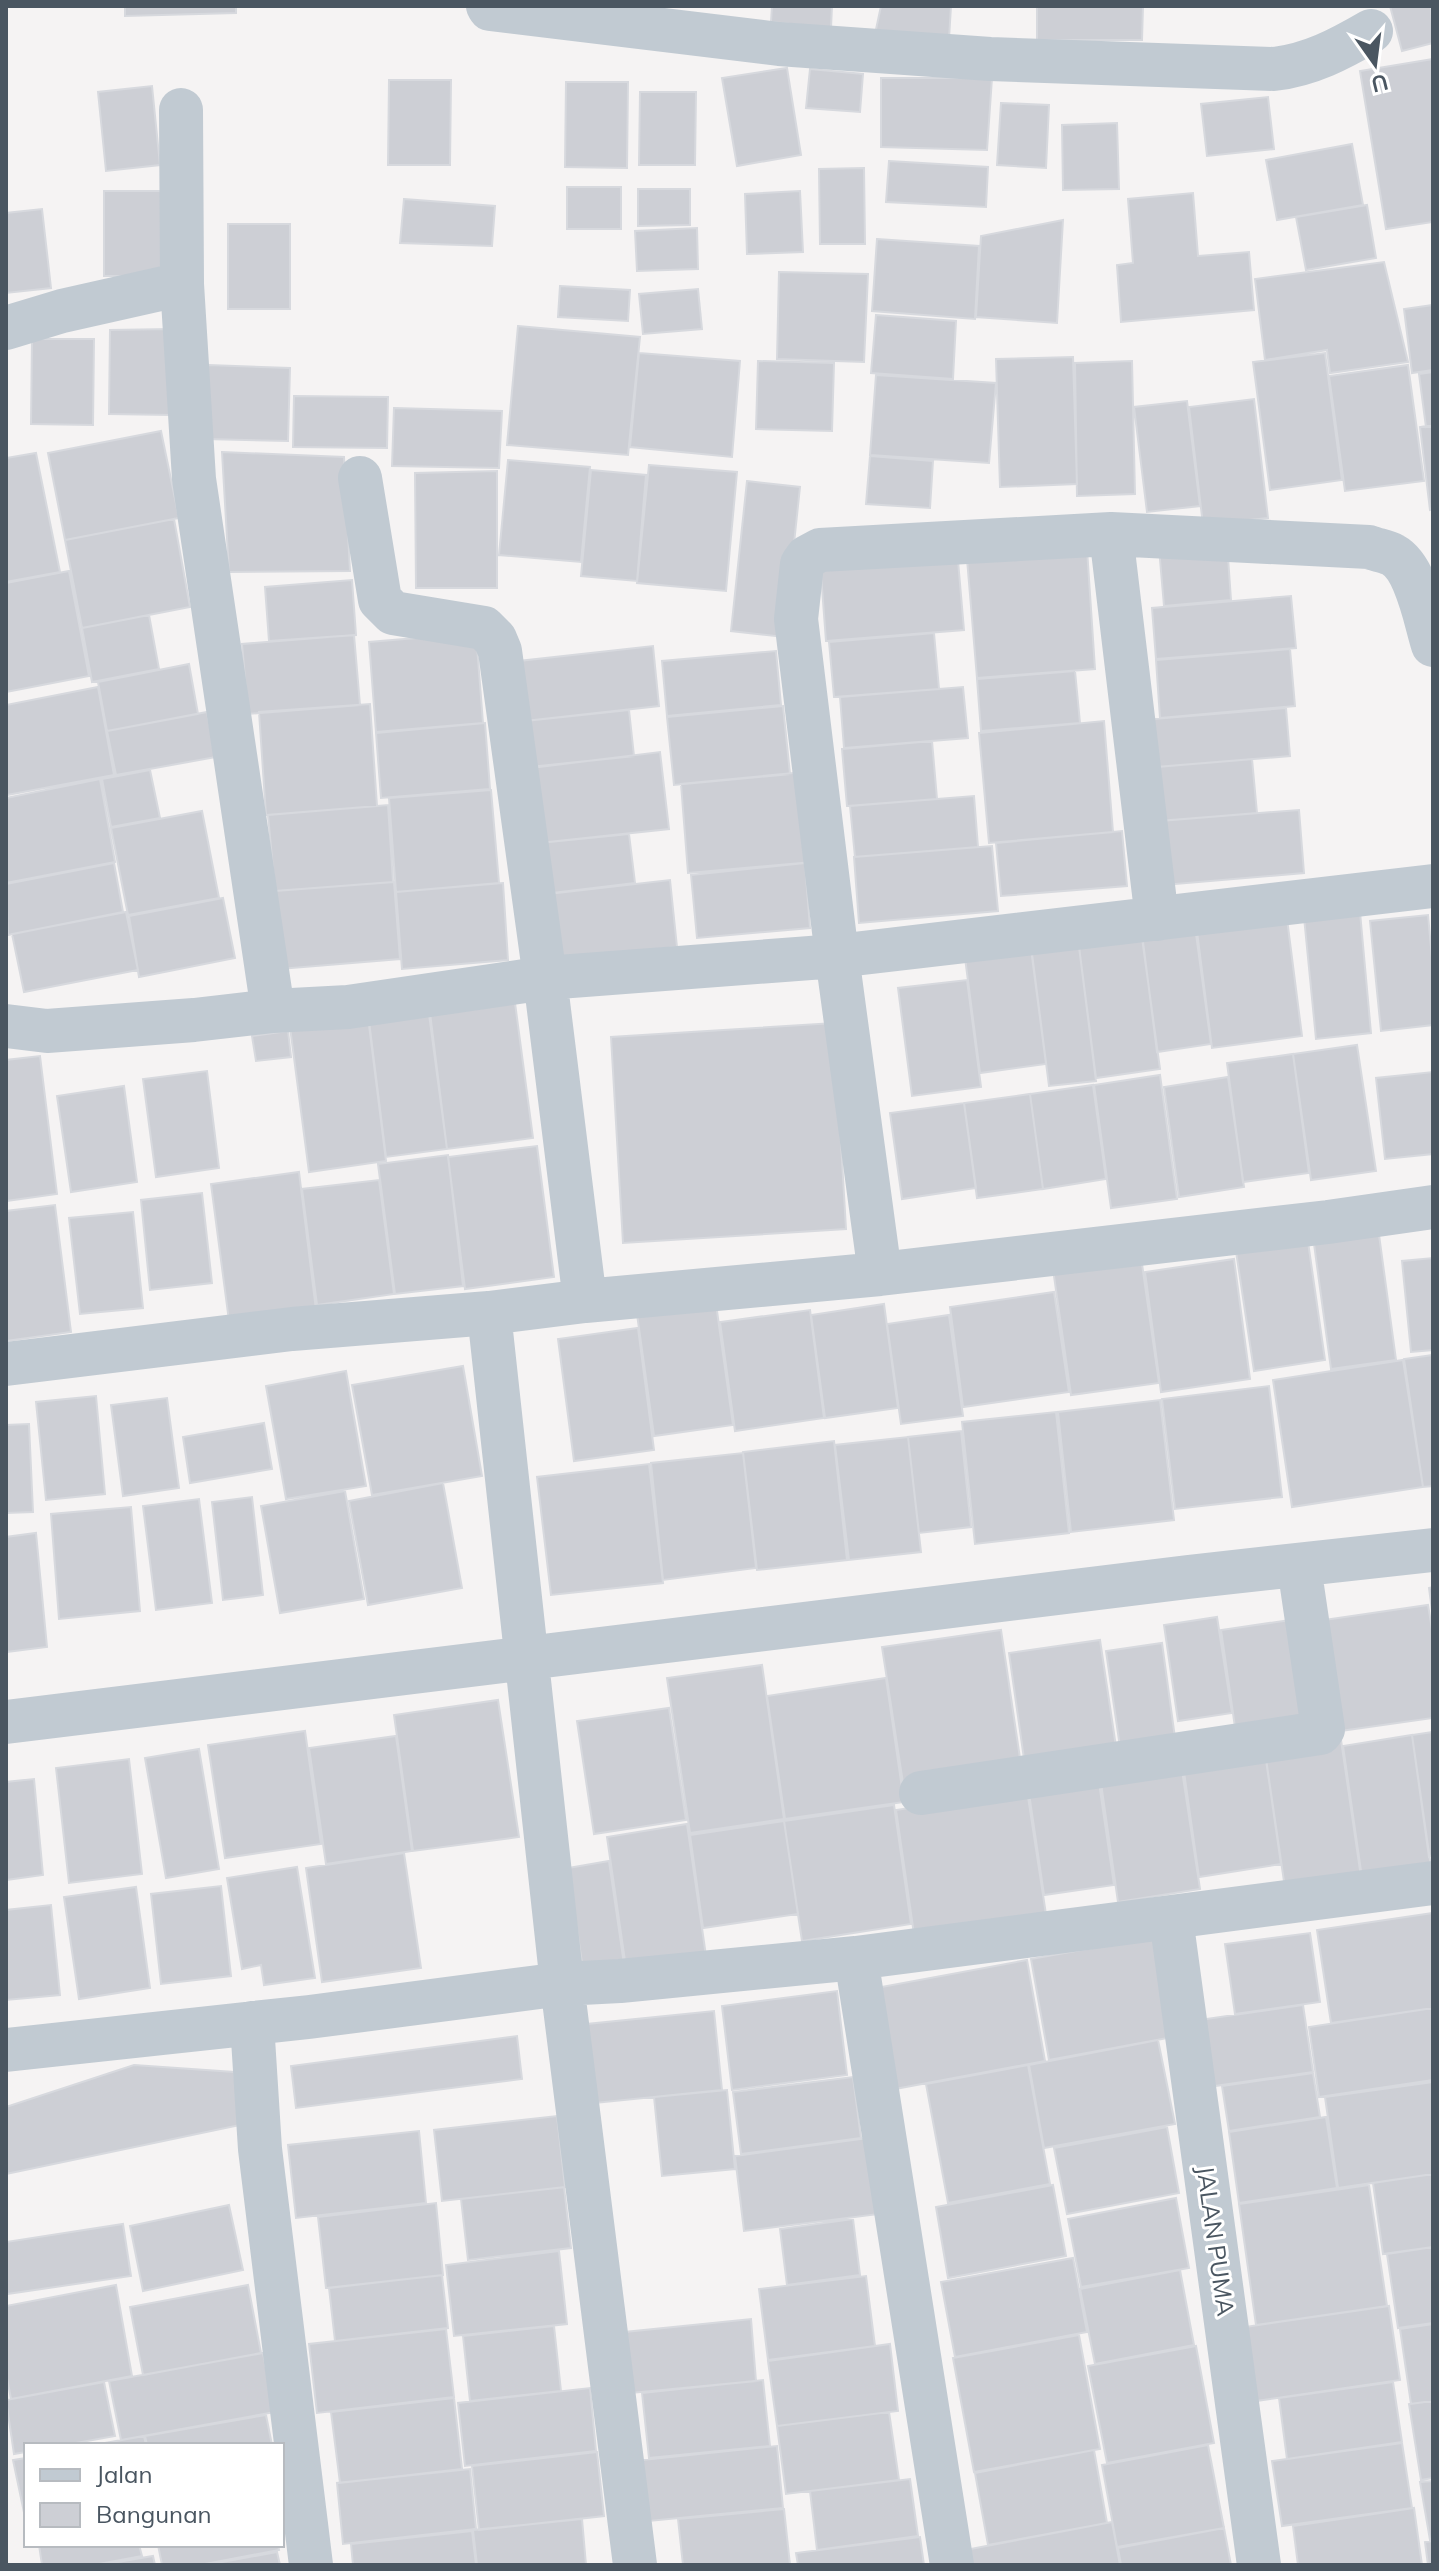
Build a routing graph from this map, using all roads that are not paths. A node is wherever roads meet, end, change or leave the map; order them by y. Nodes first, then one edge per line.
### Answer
1 (488, 6) edge
2 (1371, 31) dead end
3 (181, 110) dead end
4 (182, 284) junction
5 (6, 328) edge
6 (360, 478) dead end
7 (1111, 534) junction
8 (1433, 645) edge
9 (1433, 886) edge
10 (1157, 919) junction
11 (837, 956) junction
12 (545, 978) junction
13 (273, 1011) junction
14 (6, 1026) edge
15 (1433, 1207) edge
16 (880, 1274) junction
17 (585, 1301) junction
18 (489, 1313) junction
19 (6, 1364) edge
20 (1433, 1550) edge
21 (1299, 1566) junction
22 (525, 1659) junction
23 (6, 1722) edge
24 (921, 1793) dead end
25 (1433, 1883) edge
26 (1171, 1918) junction
27 (856, 1958) junction
28 (562, 1984) junction
29 (252, 2023) junction
30 (6, 2050) edge
31 (311, 2565) edge
32 (635, 2565) edge
33 (952, 2565) edge
34 (1259, 2565) edge

1 - 2 street
3 - 4 street
4 - 5 street
4 - 13 street
6 - 12 street
7 - 8 street
7 - 10 street
7 - 11 street
9 - 10 street
10 - 11 street
11 - 12 street
11 - 16 street
12 - 13 street
12 - 17 street
13 - 14 street
15 - 16 street
16 - 17 street
17 - 18 street
18 - 19 street
18 - 22 street
20 - 21 street
21 - 22 street
21 - 24 street
22 - 23 street
22 - 28 street
25 - 26 street
26 - 27 street
26 - 34 street, JALAN PUMA
27 - 28 street
27 - 33 street
28 - 29 street
28 - 32 street
29 - 30 street
29 - 31 street

